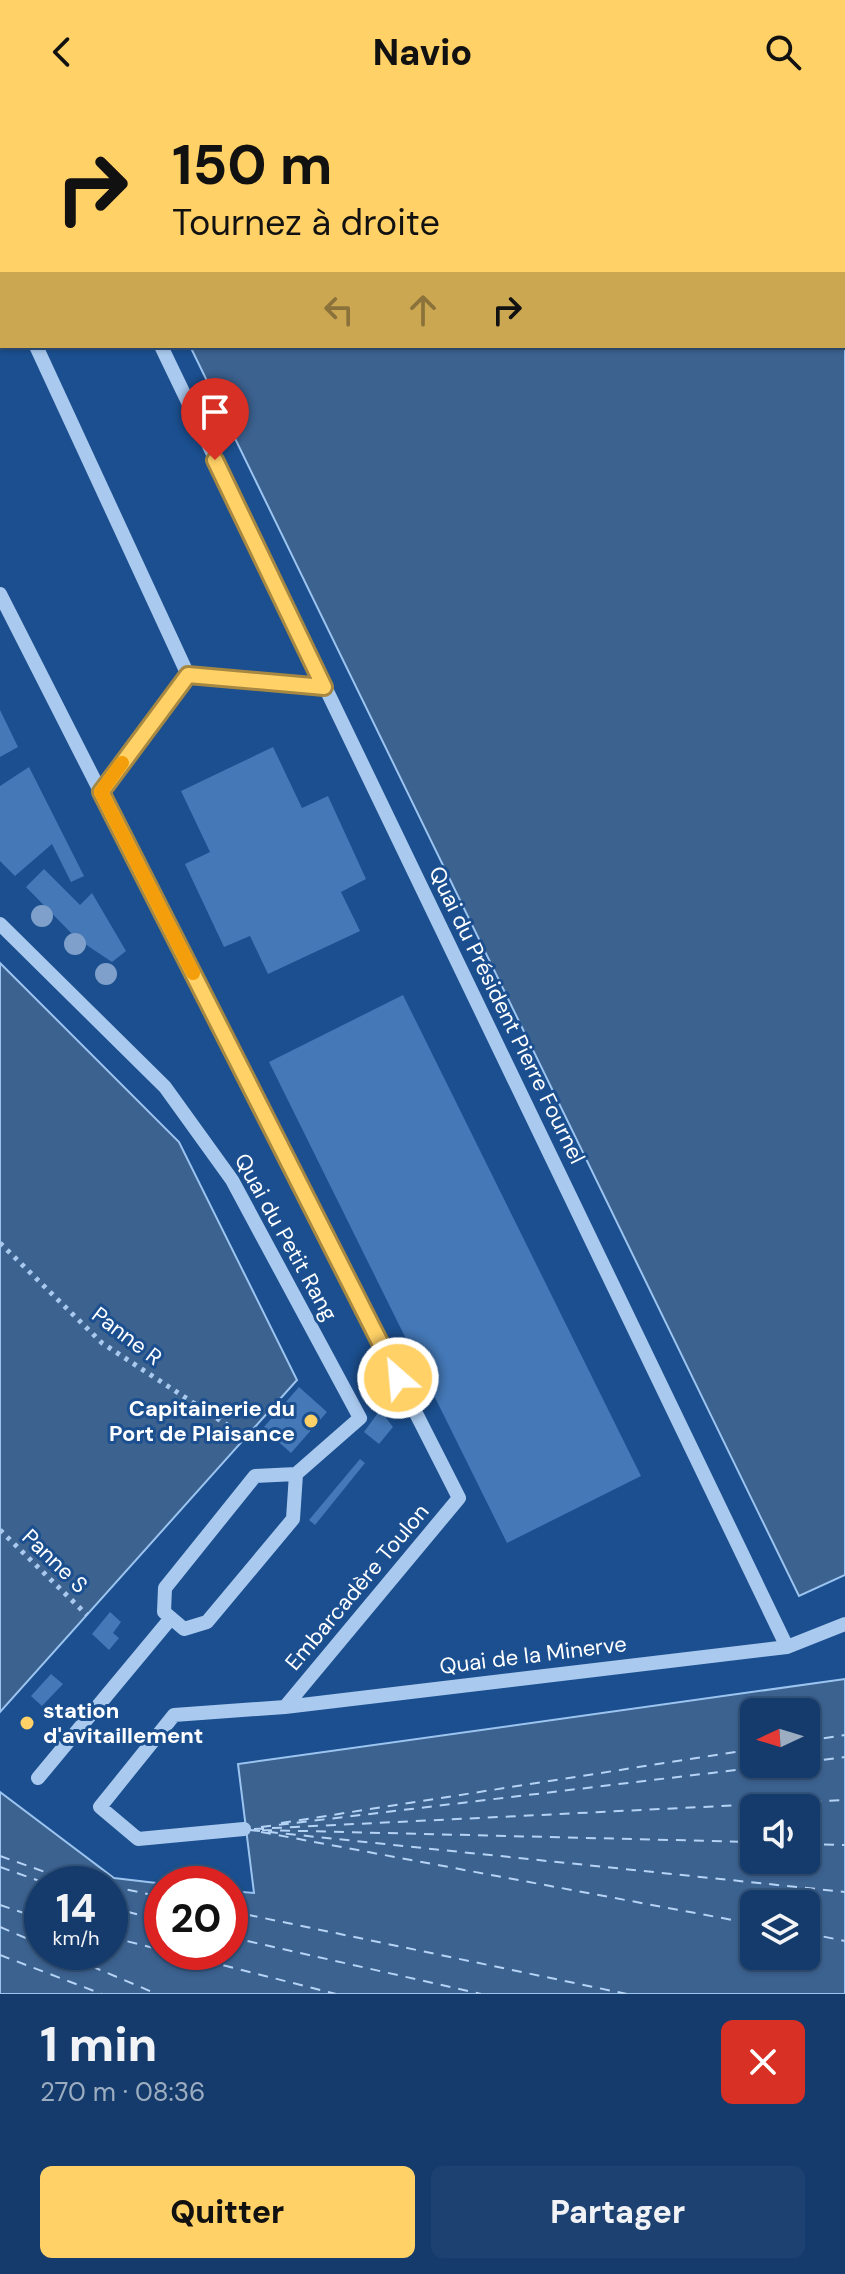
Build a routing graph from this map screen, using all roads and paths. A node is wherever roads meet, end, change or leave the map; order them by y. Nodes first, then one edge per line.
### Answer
1 (37, 348) edge
2 (162, 348) edge
3 (0, 594) edge
4 (188, 675) junction
5 (324, 687) junction
6 (101, 792) junction
7 (0, 924) edge
8 (0, 1243) edge
9 (247, 1438) dead end
10 (296, 1474) junction
11 (0, 1530) edge
12 (87, 1615) dead end
13 (171, 1618) junction
14 (845, 1624) edge
15 (787, 1647) junction
16 (285, 1707) junction
17 (38, 1778) dead end
18 (244, 1829) dead end

1 - 4 lane
2 - 5 lane, Quai du Président Pierre Fournel
3 - 6 lane, Embarcadère Toulon
4 - 5 lane
4 - 6 lane
5 - 15 lane, Quai du Président Pierre Fournel
6 - 16 lane, Embarcadère Toulon
7 - 10 lane, Quai du Petit Rang
8 - 9 path, Panne R
10 - 13 lane
10 - 13 lane
11 - 12 path, Panne S
13 - 17 lane
14 - 15 lane
15 - 16 lane, Quai de la Minerve
16 - 18 lane

